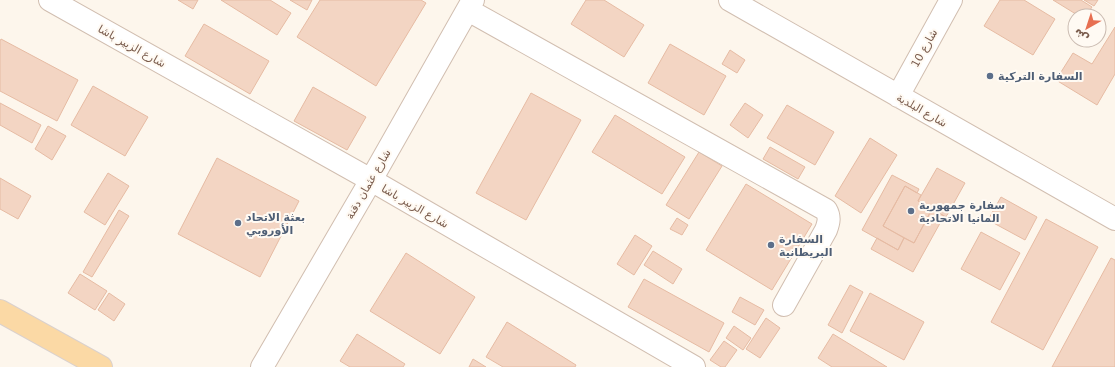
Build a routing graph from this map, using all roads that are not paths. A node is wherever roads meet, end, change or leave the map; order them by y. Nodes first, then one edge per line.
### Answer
1 (50, 0) edge
2 (730, 0) edge
3 (952, 0) edge
4 (470, 5) edge
5 (898, 96) junction
6 (371, 180) junction
7 (1115, 219) edge
8 (784, 305) dead end
9 (0, 311) edge
10 (101, 367) edge
11 (262, 367) edge
12 (694, 367) edge

1 - 6 street, شارع الزبير باشا
2 - 5 street, شارع البلدية
3 - 5 street, شارع 10
4 - 6 street, شارع عثمان دقنة
4 - 8 street
5 - 7 street, شارع البلدية
6 - 11 street, شارع عثمان دقنة
6 - 12 street, شارع الزبير باشا
9 - 10 main road

